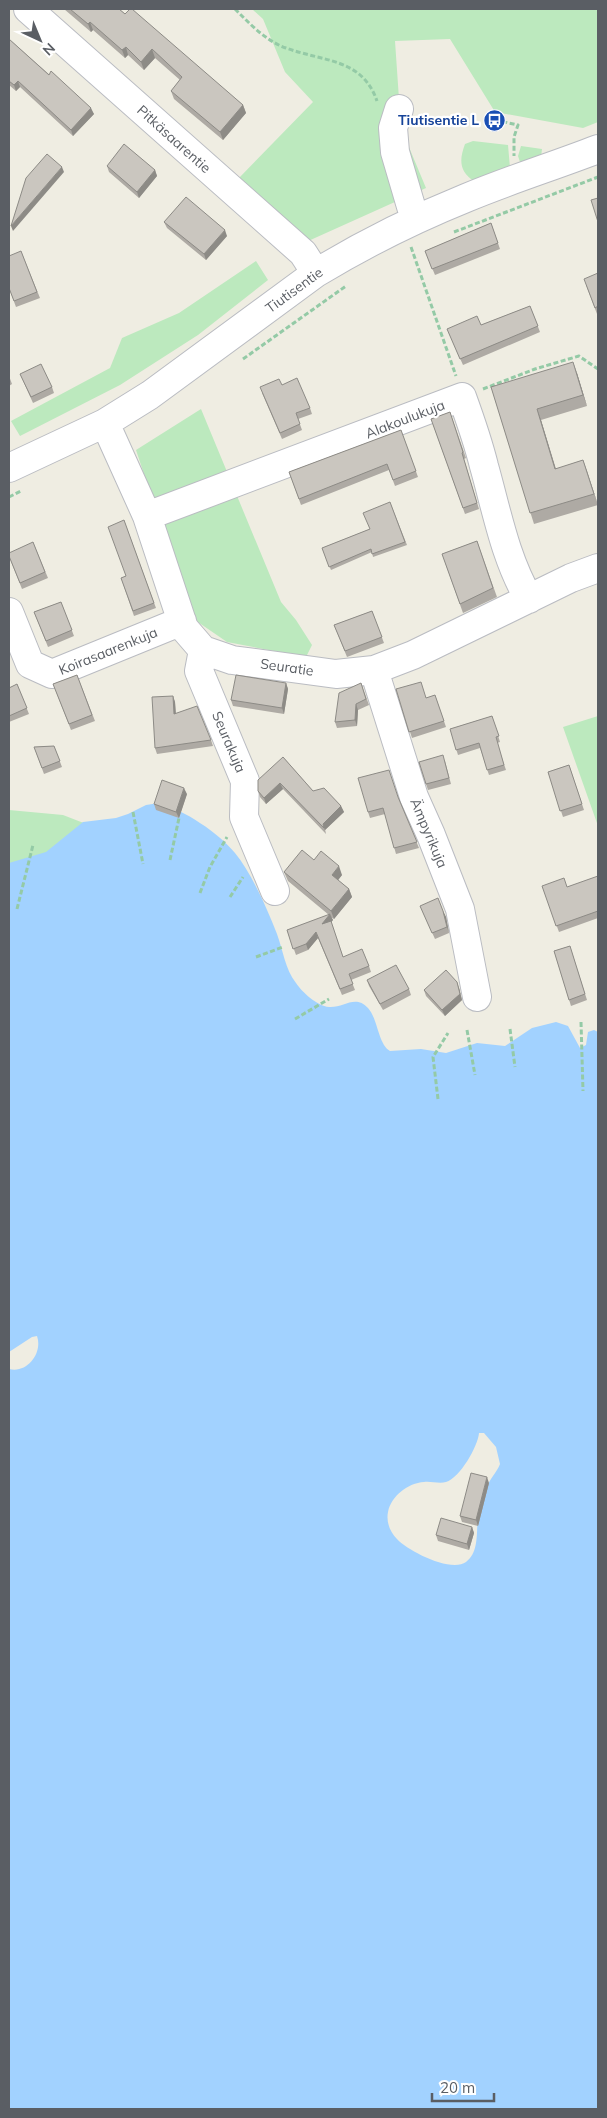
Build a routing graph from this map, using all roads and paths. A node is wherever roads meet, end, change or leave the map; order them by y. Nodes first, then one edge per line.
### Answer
1 (28, 9) edge
2 (235, 9) edge
3 (389, 108) joint
4 (495, 120) dead end
5 (518, 125) dead end
6 (598, 149) edge
7 (598, 177) edge
8 (417, 232) junction
9 (445, 235) dead end
10 (412, 248) junction
11 (403, 252) dead end
12 (316, 273) junction
13 (348, 284) dead end
14 (241, 360) dead end
15 (598, 369) edge
16 (462, 396) junction
17 (105, 423) junction
18 (9, 468) edge
19 (28, 488) dead end
20 (9, 497) edge
21 (147, 516) junction
22 (598, 568) edge
23 (529, 599) junction
24 (9, 612) edge
25 (182, 621) junction
26 (203, 650) junction
27 (374, 670) junction
28 (133, 812) dead end
29 (180, 818) dead end
30 (231, 831) dead end
31 (33, 845) dead end
32 (170, 860) dead end
33 (143, 864) dead end
34 (249, 873) dead end
35 (275, 891) dead end
36 (200, 893) dead end
37 (230, 898) dead end
38 (18, 909) dead end
39 (283, 947) dead end
40 (256, 958) dead end
41 (477, 997) dead end
42 (329, 999) dead end
43 (295, 1019) dead end
44 (581, 1022) dead end
45 (510, 1029) dead end
46 (467, 1030) dead end
47 (448, 1033) dead end
48 (515, 1067) dead end
49 (475, 1075) dead end
50 (583, 1092) dead end
51 (438, 1099) dead end

1 - 12 street, Pitkäsaarentie
2 - 3 path
3 - 8 street
4 - 5 path
6 - 8 street, Tiutisentie
7 - 9 path
8 - 10 path
8 - 12 street, Tiutisentie
10 - 11 path
10 - 16 path
12 - 17 street, Tiutisentie
13 - 14 path
15 - 16 path
16 - 21 street, Alakoulukuja
16 - 23 street, Alakoulukuja
17 - 18 street, Tiutisentie
17 - 21 street
19 - 20 path
21 - 25 street
22 - 23 street, Seuratie
23 - 27 street, Seuratie
24 - 25 street, Koirasaarenkuja
25 - 26 street
26 - 27 street, Seuratie
26 - 35 street, Seurakuja
27 - 41 street, Ämpyrikuja
28 - 33 path
29 - 32 path
30 - 36 path
31 - 38 path
34 - 37 path
39 - 40 path
42 - 43 path
44 - 50 path
45 - 48 path
46 - 49 path
47 - 51 path

